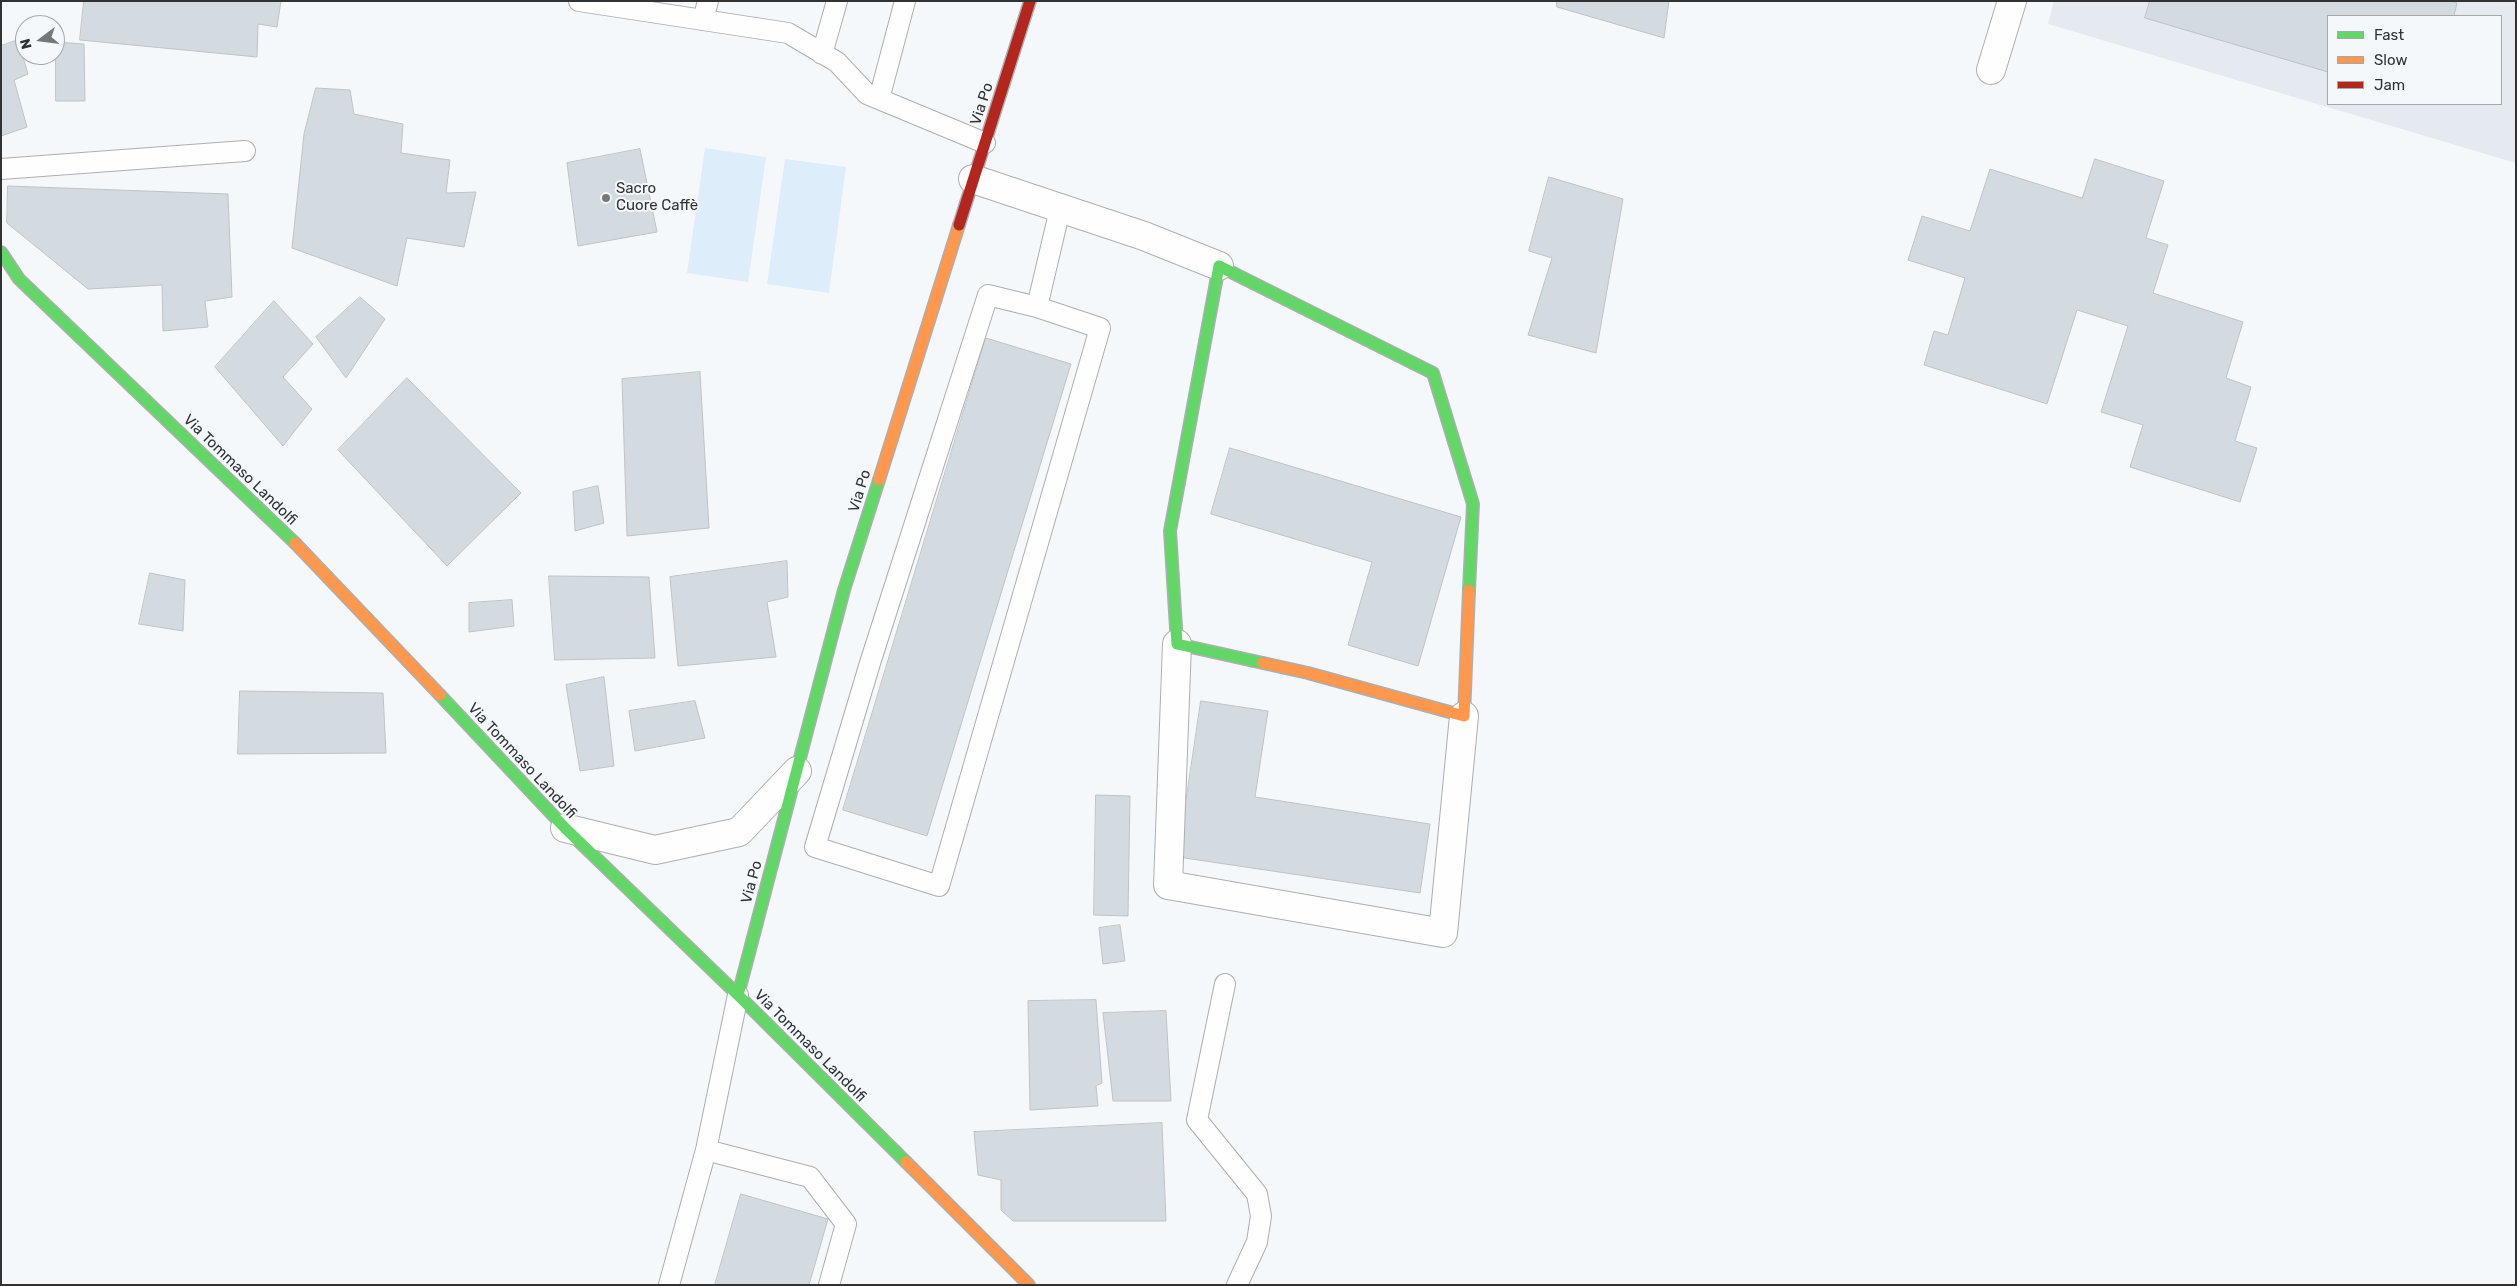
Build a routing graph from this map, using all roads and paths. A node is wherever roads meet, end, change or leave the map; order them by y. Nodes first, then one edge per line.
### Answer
1 (580, 1) edge
2 (708, 1) edge
3 (837, 1) edge
4 (906, 1) edge
5 (1030, 1) edge
6 (2012, 1) edge
7 (614, 4) edge
8 (703, 20) junction
9 (822, 54) junction
10 (1991, 70) dead end
11 (879, 99) junction
12 (985, 144) junction
13 (244, 151) dead end
14 (1, 169) edge
15 (974, 179) junction
16 (1060, 209) junction
17 (1, 252) edge
18 (1219, 266) junction
19 (1037, 307) junction
20 (1178, 644) junction
21 (1464, 716) junction
22 (797, 771) junction
23 (565, 828) junction
24 (1225, 984) dead end
25 (738, 995) junction
26 (706, 1150) junction
27 (669, 1285) edge
28 (829, 1285) edge
29 (1029, 1285) edge
30 (1237, 1285) edge

1 - 7 lane
2 - 8 lane
3 - 9 lane
4 - 11 lane
5 - 12 street, Via Po
6 - 10 street
7 - 8 lane
8 - 9 lane
9 - 11 lane
11 - 12 lane
12 - 15 street, Via Po
13 - 14 lane
15 - 16 street
15 - 22 street, Via Po
16 - 18 street
16 - 19 lane
17 - 23 street, Via Tommaso Landolfi
18 - 20 street
18 - 21 street
19 - 19 lane
20 - 21 street
20 - 21 street
22 - 23 street
22 - 25 street, Via Po
23 - 25 street, Via Tommaso Landolfi
24 - 30 lane
25 - 26 lane
25 - 29 street, Via Tommaso Landolfi
26 - 27 lane
26 - 28 lane

